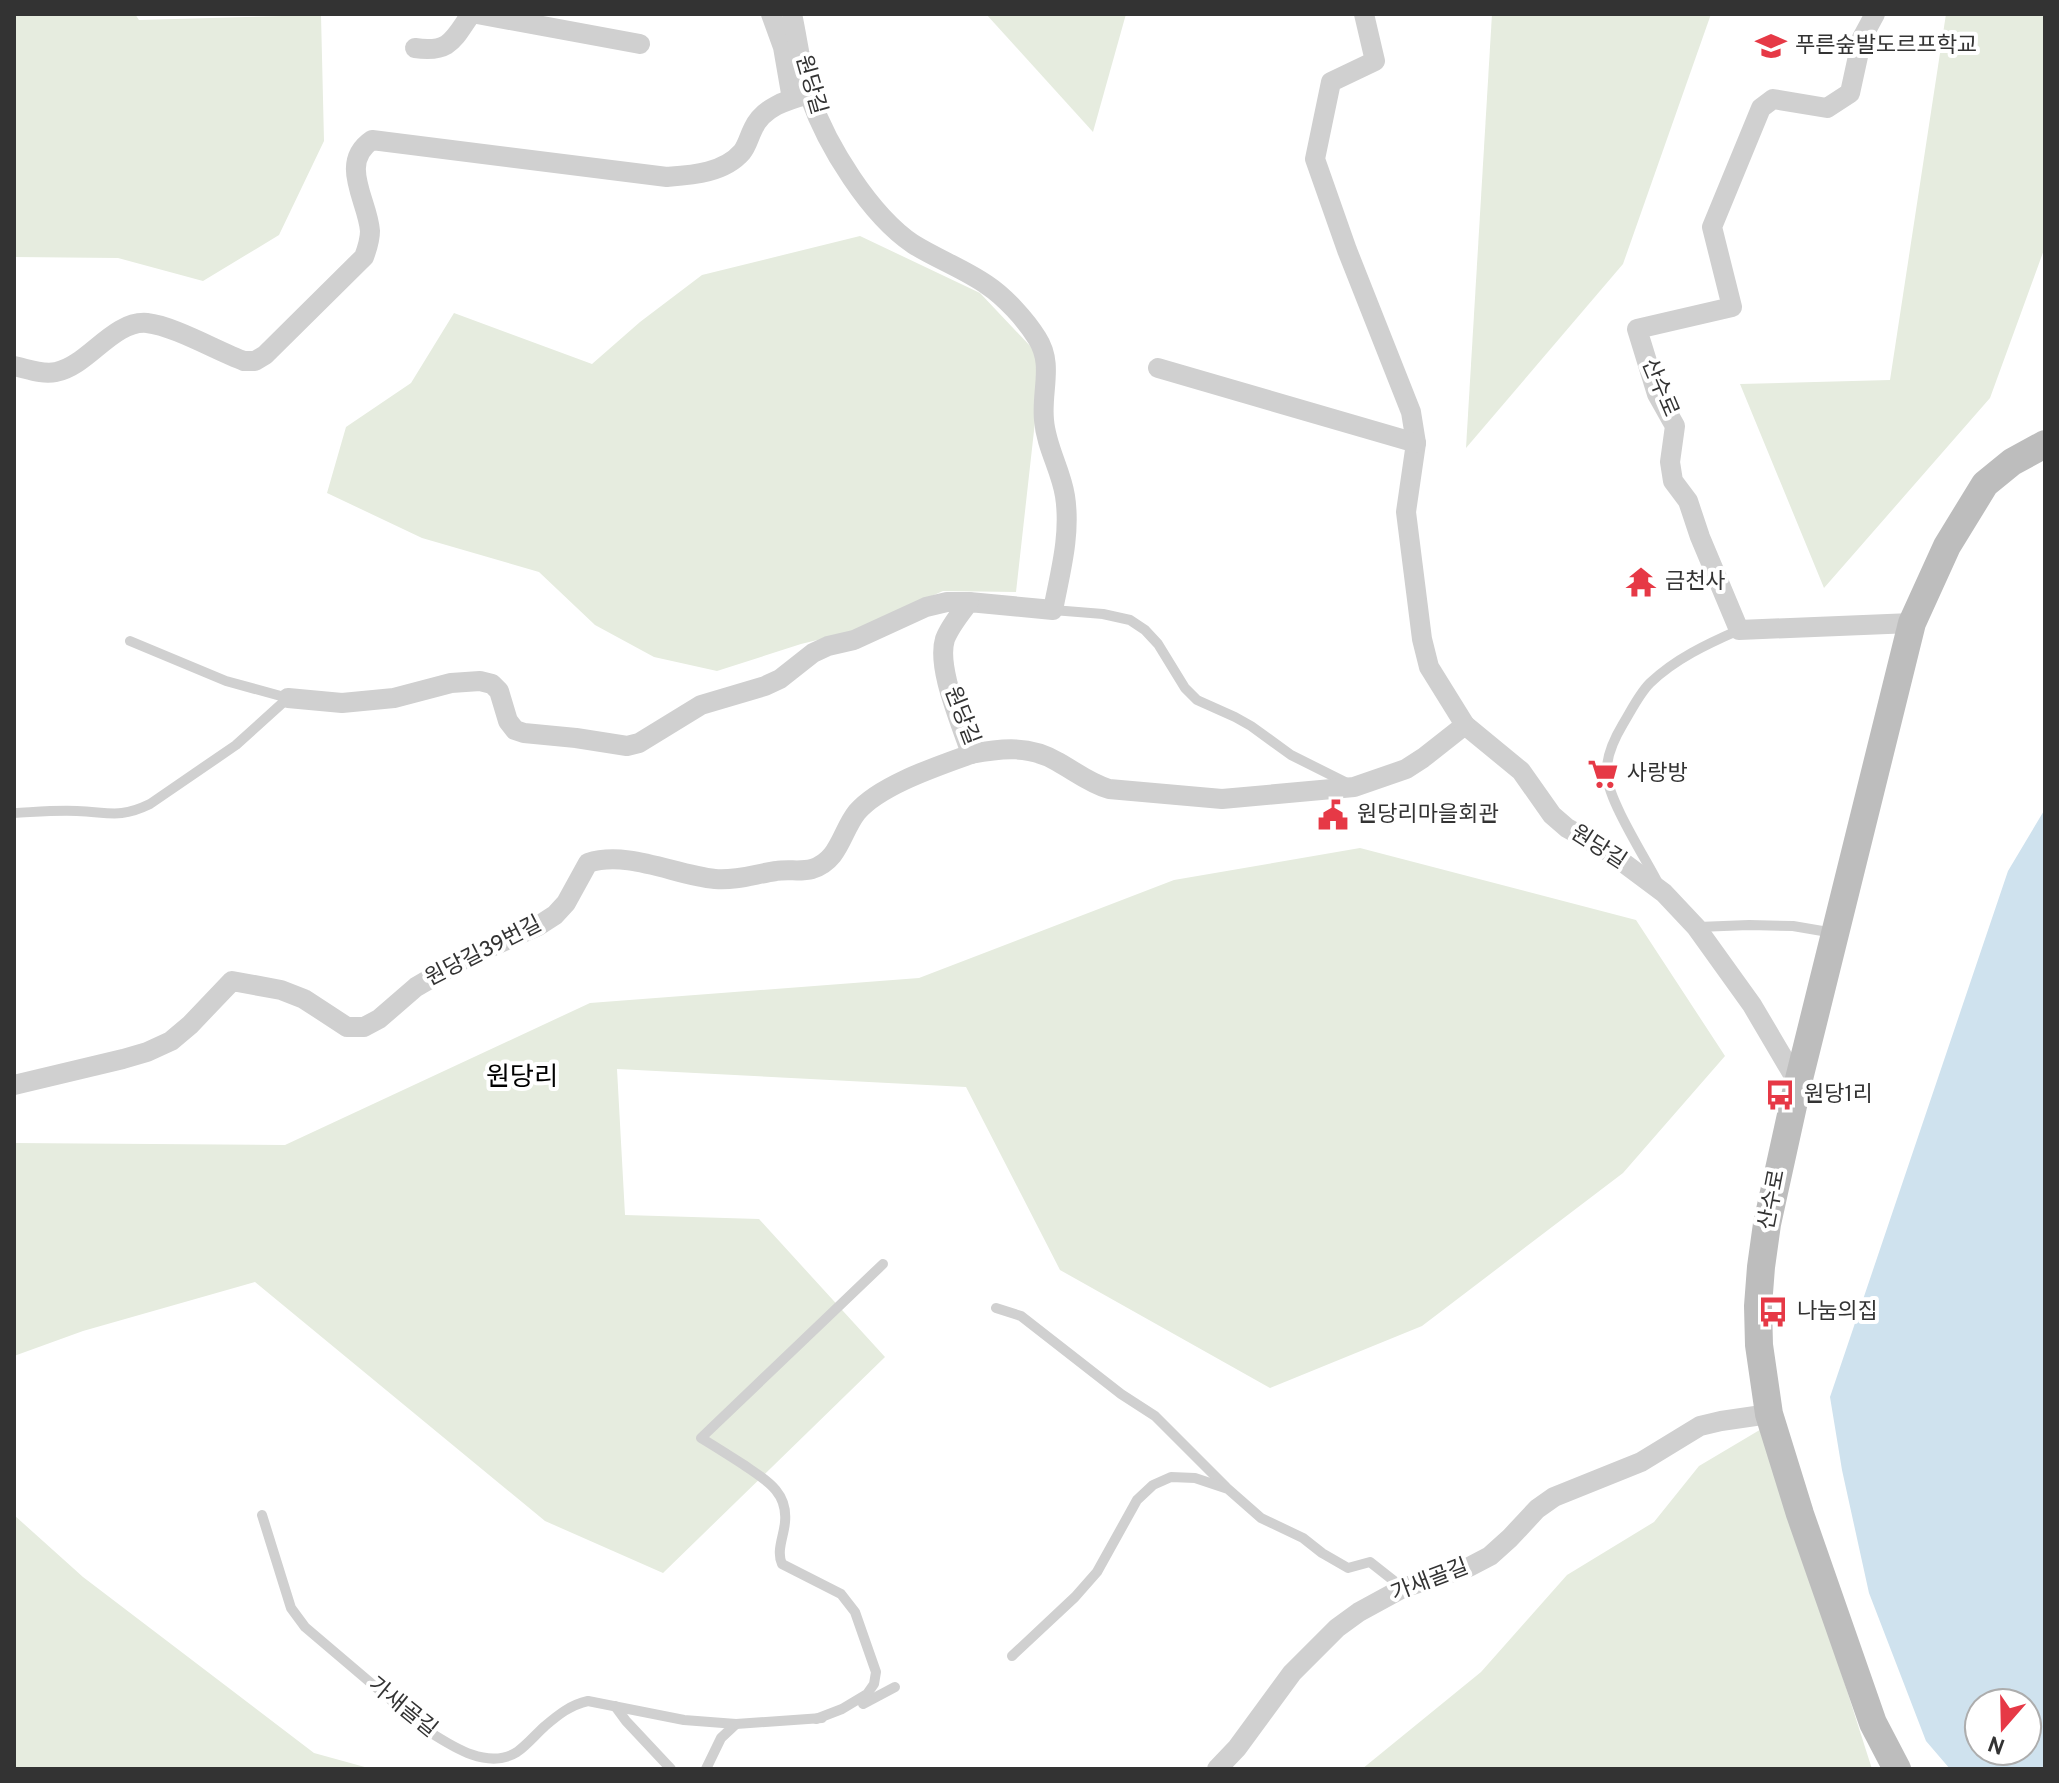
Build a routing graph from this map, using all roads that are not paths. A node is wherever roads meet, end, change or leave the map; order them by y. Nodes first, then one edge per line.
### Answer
1 (474, 14) edge
2 (771, 14) edge
3 (792, 14) edge
4 (1364, 14) edge
5 (1875, 14) edge
6 (640, 44) dead end
7 (415, 48) dead end
8 (800, 97) junction
9 (14, 366) edge
10 (1158, 368) dead end
11 (1416, 443) junction
12 (2045, 444) edge
13 (969, 602) junction
14 (1053, 610) junction
15 (1912, 623) junction
16 (1739, 630) junction
17 (130, 641) dead end
18 (288, 698) junction
19 (1465, 725) junction
20 (971, 754) junction
21 (1354, 787) junction
22 (14, 813) edge
23 (1664, 893) junction
24 (1696, 927) junction
25 (1836, 934) junction
26 (1798, 1083) junction
27 (14, 1085) edge
28 (883, 1264) dead end
29 (996, 1308) dead end
30 (1769, 1414) junction
31 (1228, 1489) junction
32 (262, 1515) dead end
33 (1403, 1588) junction
34 (1012, 1656) dead end
35 (895, 1687) dead end
36 (615, 1706) junction
37 (816, 1719) junction
38 (736, 1724) junction
39 (671, 1769) edge
40 (706, 1769) edge
41 (1217, 1769) edge
42 (1897, 1769) edge

1 - 6 street
1 - 7 street
2 - 8 street
3 - 8 street, 원당길
4 - 11 street
5 - 16 street, 산수로
8 - 9 street
8 - 14 street, 원당길
10 - 11 street
11 - 19 street
12 - 15 main road, 산수로
13 - 14 street
13 - 18 street
13 - 20 street, 원당길
14 - 21 lane
15 - 16 street
15 - 25 main road, 산수로
16 - 23 lane
17 - 18 lane
18 - 22 lane
19 - 21 street, 원당길
19 - 23 street, 원당길
20 - 21 street, 원당길
20 - 27 street, 원당길39번길
23 - 24 street, 원당길
24 - 25 lane
24 - 26 street, 원당길
25 - 26 main road, 산수로
26 - 30 main road, 산수로
28 - 37 lane
29 - 31 lane
30 - 33 street, 가새골길
30 - 42 main road, 산수로
31 - 33 lane
31 - 34 lane
32 - 36 lane, 가새골길
33 - 41 street, 가새골길
35 - 37 lane
36 - 38 lane, 가새골길
36 - 39 lane
37 - 38 lane, 가새골길
38 - 40 lane

